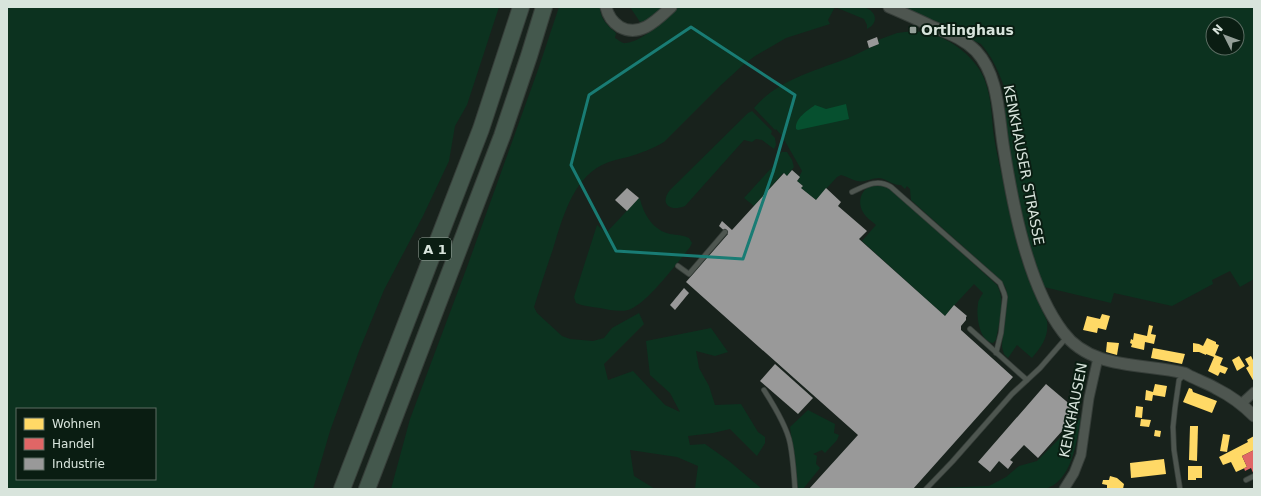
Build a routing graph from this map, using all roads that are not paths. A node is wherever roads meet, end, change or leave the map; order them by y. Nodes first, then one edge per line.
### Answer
1 (521, 7) edge
2 (544, 7) edge
3 (606, 7) edge
4 (671, 7) edge
5 (889, 7) edge
6 (852, 192) dead end
7 (726, 232) dead end
8 (678, 266) dead end
9 (970, 329) dead end
10 (1067, 337) junction
11 (996, 353) junction
12 (1098, 358) junction
13 (1186, 373) junction
14 (1027, 380) junction
15 (764, 390) dead end
16 (1254, 392) edge
17 (1241, 404) junction
18 (1254, 416) edge
19 (1254, 476) edge
20 (1246, 480) dead end
21 (342, 489) edge
22 (367, 489) edge
23 (795, 489) edge
24 (926, 489) edge
25 (1064, 489) edge
26 (1180, 489) edge

1 - 21 highway, A 1
2 - 22 highway, A 1
3 - 4 street
5 - 10 street, KENKHAUSER STRASSE
6 - 11 lane
7 - 8 lane
9 - 11 lane
10 - 12 street, KENKHAUSER STRASSE
10 - 14 lane
11 - 14 lane
12 - 13 street, KENKHAUSER STRASSE
12 - 25 street, KENKHAUSEN
13 - 17 street, KENKHAUSER STRASSE
13 - 26 lane
14 - 24 lane
15 - 23 lane
16 - 17 street
17 - 18 street, KENKHAUSER STRASSE
19 - 20 lane

